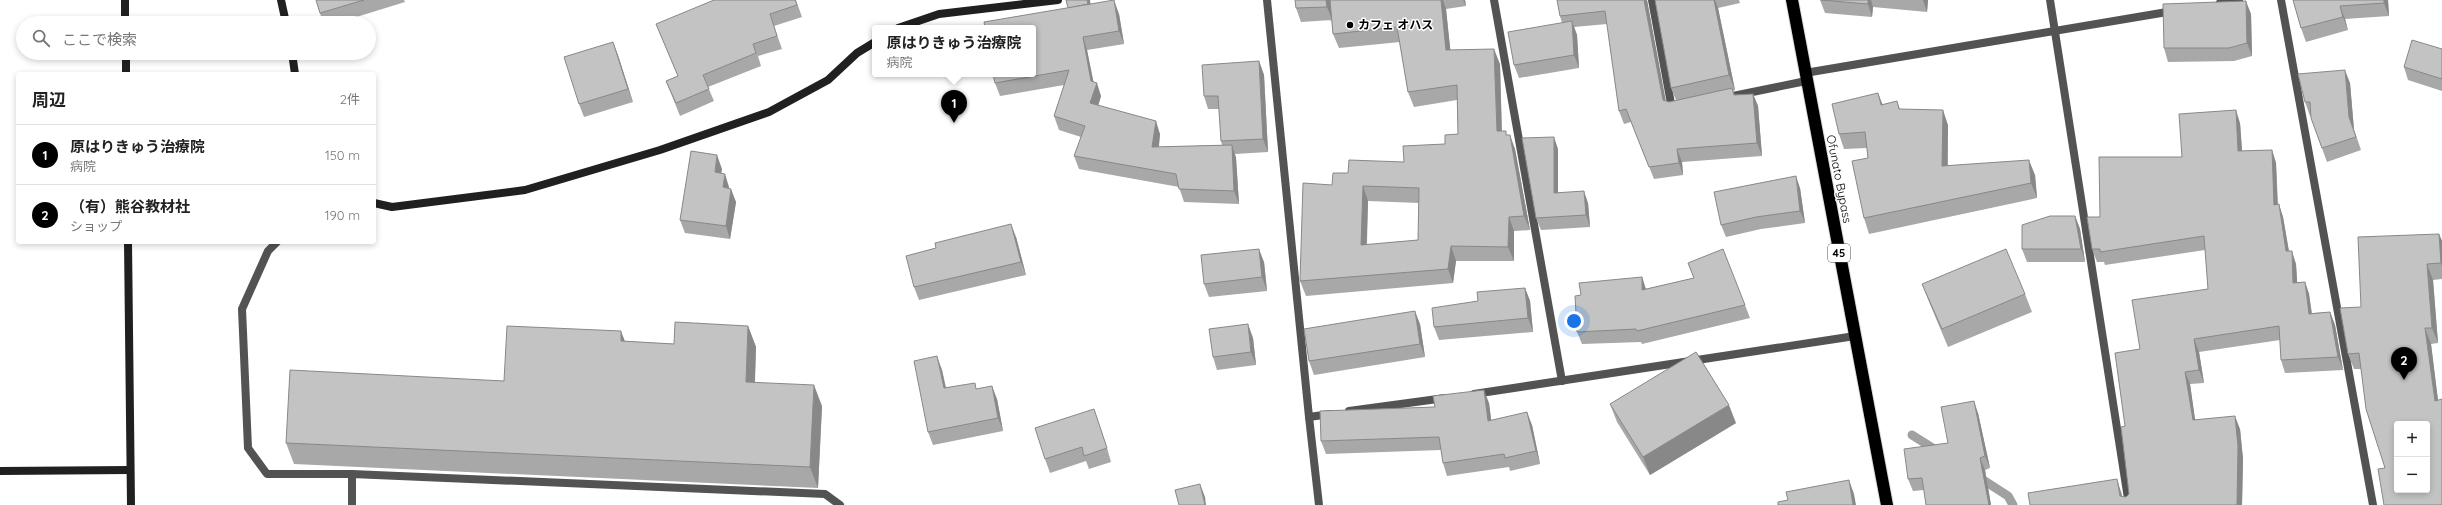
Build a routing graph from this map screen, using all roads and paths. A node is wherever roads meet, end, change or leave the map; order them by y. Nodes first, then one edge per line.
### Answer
1 (125, 0) edge
2 (281, 0) edge
3 (1058, 0) edge
4 (1267, 0) edge
5 (1494, 0) edge
6 (1652, 0) edge
7 (1792, 0) edge
8 (2050, 0) edge
9 (2239, 0) edge
10 (2281, 0) edge
11 (2208, 5) edge
12 (2185, 9) edge
13 (125, 16) edge
14 (284, 16) edge
15 (907, 25) edge
16 (2055, 31) junction
17 (872, 44) edge
18 (126, 60) edge
19 (293, 60) edge
20 (126, 72) edge
21 (295, 72) edge
22 (1806, 77) junction
23 (1724, 98) edge
24 (1686, 106) edge
25 (376, 203) edge
26 (128, 244) edge
27 (275, 244) edge
28 (1855, 336) junction
29 (1562, 381) junction
30 (1467, 394) edge
31 (1452, 397) edge
32 (1309, 417) junction
33 (0, 470) edge
34 (130, 470) junction
35 (352, 474) junction
36 (131, 505) edge
37 (352, 505) edge
38 (840, 505) edge
39 (1319, 505) edge
40 (1887, 505) edge
41 (2129, 505) edge
42 (2373, 505) edge

1 - 13 street
2 - 14 street
3 - 15 street
4 - 32 street
5 - 29 street
6 - 24 street
7 - 22 highway, Ofunato Bypass / 45
8 - 16 street
9 - 11 street
10 - 42 street
12 - 16 street
16 - 22 street
16 - 41 street
17 - 25 street
18 - 20 street
19 - 21 street
22 - 23 street
22 - 28 highway, Ofunato Bypass / 45
26 - 34 street
27 - 35 street
28 - 29 street
28 - 40 highway, Ofunato Bypass / 45
29 - 30 street
31 - 32 street
32 - 39 street
33 - 34 street
34 - 36 street
35 - 37 street
35 - 38 street

